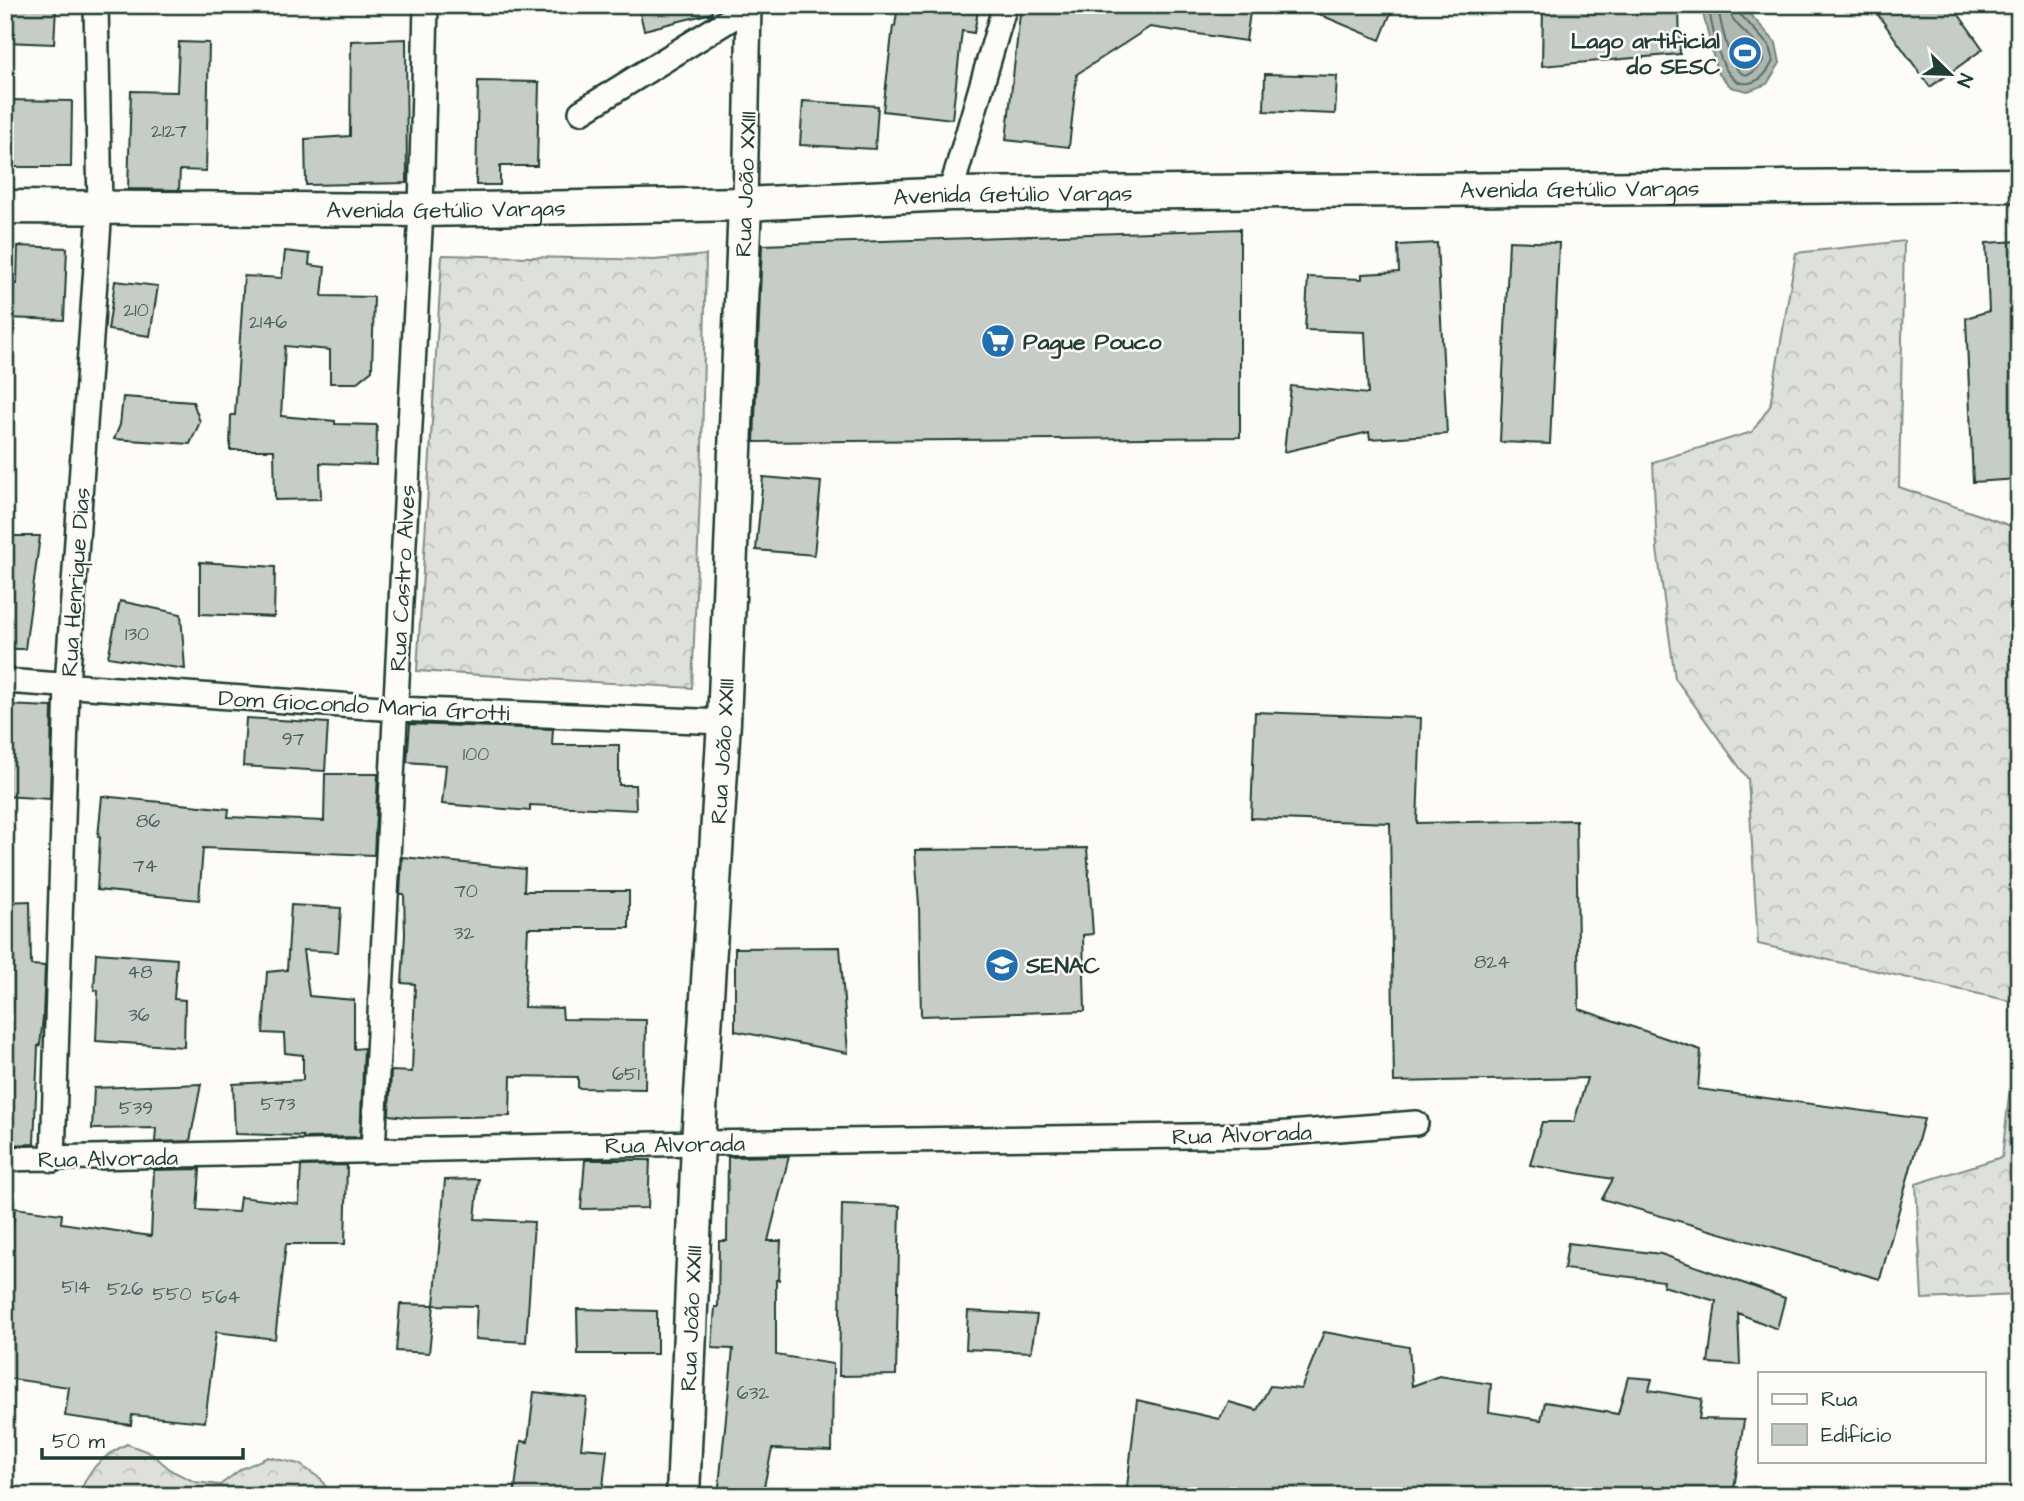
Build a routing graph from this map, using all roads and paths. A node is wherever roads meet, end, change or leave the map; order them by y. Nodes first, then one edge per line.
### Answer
1 (96, 5) edge
2 (426, 5) edge
3 (1005, 5) edge
4 (750, 6) edge
5 (581, 112) dead end
6 (2019, 185) edge
7 (950, 194) junction
8 (745, 204) junction
9 (5, 207) edge
10 (100, 208) junction
11 (421, 210) junction
12 (5, 681) edge
13 (67, 685) junction
14 (396, 709) junction
15 (724, 722) junction
16 (1416, 1124) dead end
17 (698, 1143) junction
18 (373, 1151) junction
19 (5, 1159) edge
20 (53, 1160) junction
21 (683, 1496) edge

1 - 10 street, Rua Henrique Dias
2 - 11 street, Rua Castro Alves
3 - 7 street
4 - 5 street
4 - 8 street, Rua João XXIII
6 - 7 street, Avenida Getúlio Vargas
7 - 8 street, Avenida Getúlio Vargas
8 - 11 street, Avenida Getúlio Vargas
8 - 15 street, Rua João XXIII
9 - 10 street, Avenida Getúlio Vargas
10 - 11 street, Avenida Getúlio Vargas
10 - 13 street, Rua Henrique Dias
11 - 14 street, Rua Castro Alves
12 - 13 street, Dom Giocondo Maria Grotti
13 - 14 street, Dom Giocondo Maria Grotti
13 - 20 street, Rua Henrique Dias
14 - 15 street, Dom Giocondo Maria Grotti
14 - 18 street, Rua Castro Alves
15 - 17 street, Rua João XXIII
16 - 17 street, Rua Alvorada
17 - 18 street, Rua Alvorada
17 - 21 street, Rua João XXIII
18 - 20 street, Rua Alvorada
19 - 20 street, Rua Alvorada

